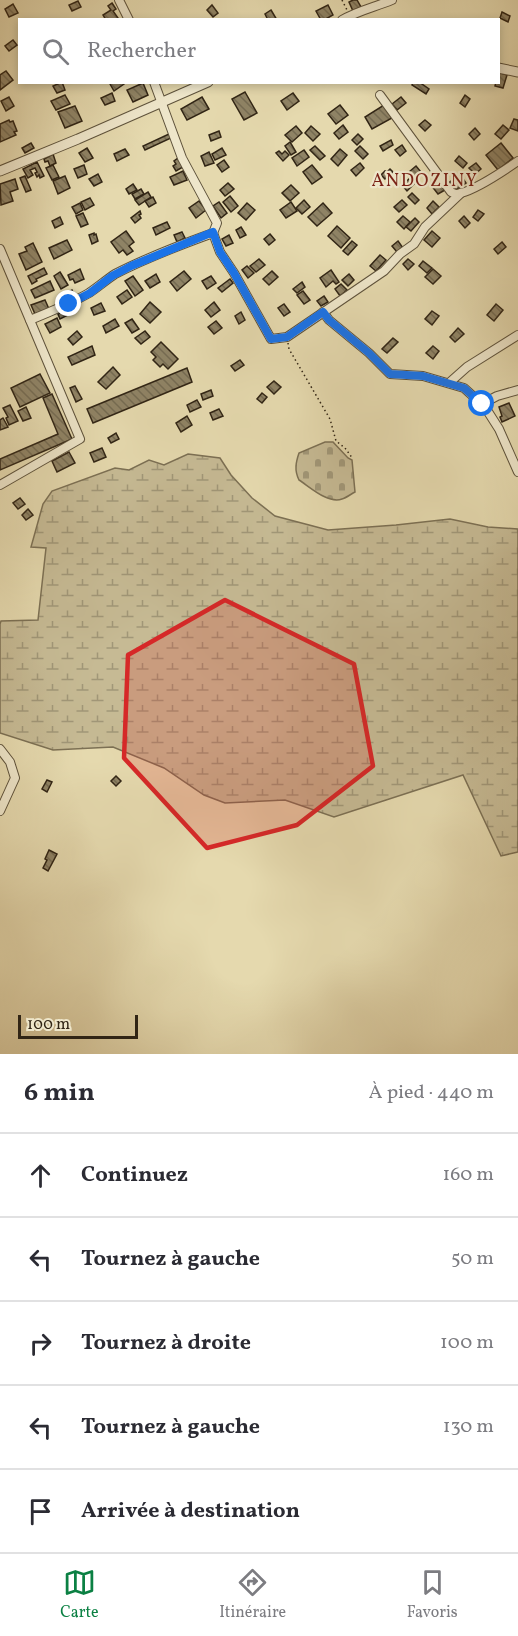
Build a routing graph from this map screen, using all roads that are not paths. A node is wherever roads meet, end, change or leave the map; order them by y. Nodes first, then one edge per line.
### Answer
1 (119, 0) edge
2 (392, 0) edge
3 (128, 18) edge
4 (345, 18) edge
5 (500, 68) edge
6 (518, 72) edge
7 (155, 84) edge
8 (204, 84) edge
9 (380, 95) dead end
10 (162, 104) junction
11 (518, 161) edge
12 (0, 171) edge
13 (461, 193) junction
14 (213, 232) junction
15 (0, 249) edge
16 (323, 312) junction
17 (30, 320) junction
18 (518, 335) edge
19 (449, 383) junction
20 (518, 390) edge
21 (482, 404) junction
22 (518, 472) edge
23 (0, 485) edge
24 (0, 750) edge
25 (0, 811) edge

1 - 3 street
2 - 4 street
5 - 6 street
7 - 10 street
8 - 10 street
9 - 13 street
10 - 12 street
10 - 14 street
11 - 13 street
13 - 16 street
14 - 16 street
14 - 17 street
15 - 17 street
16 - 19 street
17 - 23 street
18 - 19 street
19 - 21 street
20 - 21 street
21 - 22 street
24 - 25 street

